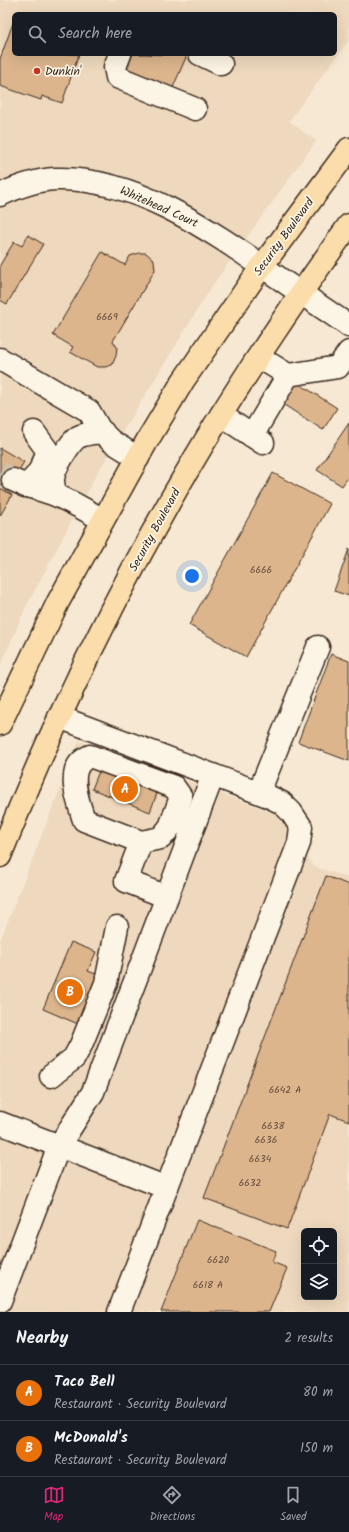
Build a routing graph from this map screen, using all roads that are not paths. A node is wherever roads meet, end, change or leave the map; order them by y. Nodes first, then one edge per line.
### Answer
1 (119, 56) edge
2 (204, 56) edge
3 (221, 64) dead end
4 (195, 109) dead end
5 (349, 148) edge
6 (0, 195) edge
7 (349, 225) edge
8 (262, 266) junction
9 (300, 293) junction
10 (349, 326) edge
11 (349, 352) edge
12 (258, 357) junction
13 (0, 359) edge
14 (288, 375) junction
15 (220, 416) junction
16 (103, 432) junction
17 (66, 451) junction
18 (138, 458) junction
19 (56, 495) junction
20 (103, 520) junction
21 (318, 647) dead end
22 (59, 717) junction
23 (0, 724) edge
24 (213, 775) junction
25 (259, 792) junction
26 (141, 842) junction
27 (0, 856) edge
28 (167, 897) junction
29 (117, 926) dead end
30 (51, 1076) dead end
31 (0, 1123) edge
32 (59, 1146) junction
33 (167, 1188) junction
34 (0, 1301) edge
35 (119, 1312) edge

1 - 4 street
2 - 3 street
5 - 8 main road, Security Boulevard
6 - 8 street, Whitehead Court
7 - 9 main road, Security Boulevard
8 - 9 street, Whitehead Court
8 - 18 main road, Security Boulevard
9 - 10 street, Whitehead Court
9 - 12 main road, Security Boulevard
11 - 14 street
12 - 14 street
12 - 15 main road, Security Boulevard
13 - 16 street
14 - 15 street
15 - 22 main road, Security Boulevard
16 - 17 street
16 - 18 street
17 - 19 street
17 - 19 street
18 - 20 main road, Security Boulevard
19 - 20 street
20 - 23 main road, Security Boulevard
21 - 25 street
22 - 24 street
22 - 27 main road, Security Boulevard
24 - 25 street
24 - 28 street
25 - 33 street
26 - 26 street
26 - 28 street
28 - 32 street
29 - 30 street
31 - 32 street
32 - 33 street
32 - 34 street
33 - 35 street

